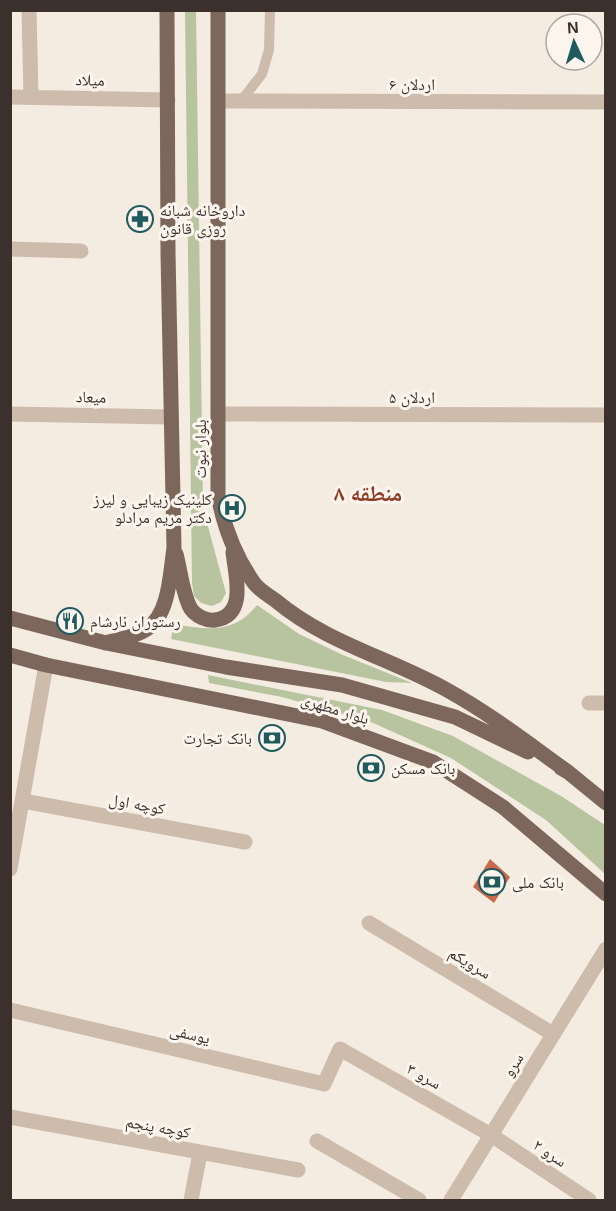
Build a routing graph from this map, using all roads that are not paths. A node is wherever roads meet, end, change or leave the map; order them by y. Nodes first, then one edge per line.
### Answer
1 (29, 10) edge
2 (167, 10) edge
3 (218, 10) edge
4 (270, 10) edge
5 (10, 97) edge
6 (31, 97) junction
7 (168, 100) junction
8 (219, 101) junction
9 (241, 101) junction
10 (606, 102) edge
11 (10, 249) edge
12 (81, 251) dead end
13 (10, 414) edge
14 (218, 414) junction
15 (606, 415) edge
16 (170, 417) junction
17 (232, 547) junction
18 (174, 548) junction
19 (10, 618) edge
20 (106, 643) junction
21 (10, 655) edge
22 (46, 665) junction
23 (589, 704) dead end
24 (606, 704) edge
25 (568, 772) junction
26 (22, 801) junction
27 (606, 803) edge
28 (245, 842) dead end
29 (10, 869) edge
30 (606, 894) edge
31 (369, 922) dead end
32 (606, 949) edge
33 (10, 1010) edge
34 (553, 1034) junction
35 (340, 1049) joint
36 (10, 1117) edge
37 (491, 1135) junction
38 (317, 1141) dead end
39 (200, 1153) junction
40 (298, 1170) dead end
41 (191, 1200) edge
42 (419, 1200) edge
43 (451, 1200) edge
44 (589, 1200) edge

1 - 6 street
2 - 7 main road, بلوار نبوت
3 - 8 main road, بلوار نبوت
4 - 9 lane
5 - 6 street, میلاد
6 - 7 street, میلاد
7 - 16 main road, بلوار نبوت
8 - 9 street, اردلان ۶
8 - 14 main road, بلوار نبوت
9 - 10 street, اردلان ۶
11 - 12 street
13 - 16 street, میعاد
14 - 15 street, اردلان ۵
14 - 17 main road, بلوار نبوت
16 - 18 main road, بلوار نبوت
17 - 18 main road
17 - 25 main road, بلوار نبوت
18 - 20 main road
19 - 20 main road, بلوار مطهری
20 - 25 main road, بلوار مطهری
21 - 22 main road, بلوار مطهری
22 - 26 street
22 - 30 main road, بلوار مطهری
23 - 24 street
25 - 27 main road, بلوار مطهری
26 - 28 street, کوچه اول
26 - 29 street
31 - 34 street, سرویکم
32 - 34 street, سرو
33 - 35 street, یوسفی
34 - 37 street, سرو
35 - 37 street, سرو ۳
36 - 39 street, کوچه پنجم
37 - 43 street, سرو
37 - 44 street, سرو ۲
38 - 42 street
39 - 40 street, کوچه پنجم
39 - 41 street

